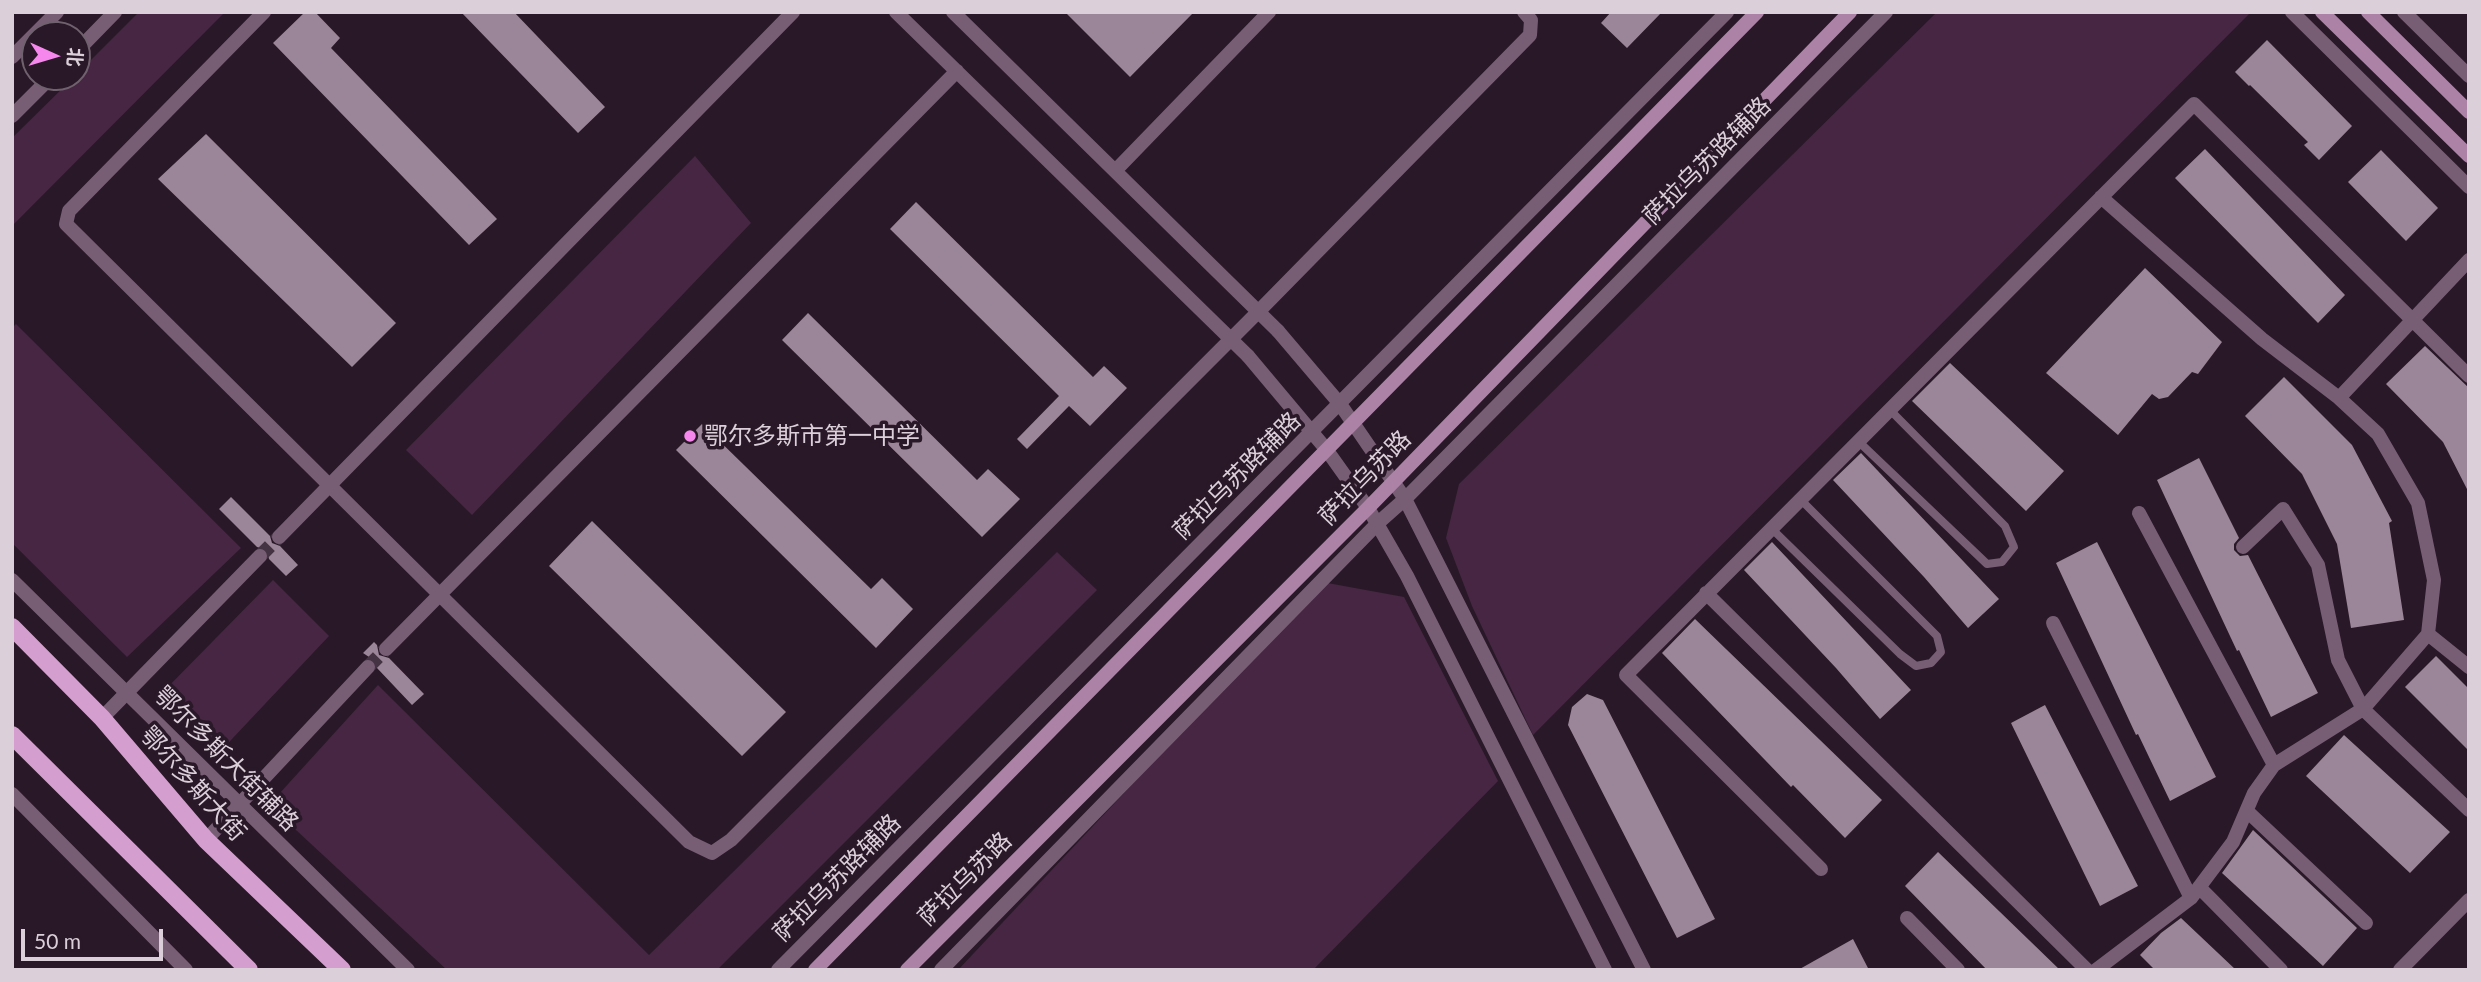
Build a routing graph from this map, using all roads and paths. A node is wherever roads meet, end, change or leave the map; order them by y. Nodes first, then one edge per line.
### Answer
1 (57, 12) edge
2 (115, 12) edge
3 (264, 12) edge
4 (793, 12) edge
5 (896, 12) edge
6 (953, 12) edge
7 (1269, 12) edge
8 (1524, 12) edge
9 (1727, 12) edge
10 (1757, 12) edge
11 (1850, 12) edge
12 (1886, 12) edge
13 (2292, 12) edge
14 (2322, 12) edge
15 (2368, 12) edge
16 (2404, 12) edge
17 (91, 37) edge
18 (12, 57) edge
19 (957, 71) junction
20 (2469, 76) edge
21 (37, 91) edge
22 (2469, 112) edge
23 (12, 116) edge
24 (2469, 156) edge
25 (1115, 171) junction
26 (2469, 187) edge
27 (2101, 197) junction
28 (2469, 260) edge
29 (1258, 312) junction
30 (2411, 321) junction
31 (1230, 338) junction
32 (2469, 376) edge
33 (2339, 398) junction
34 (1340, 404) junction
35 (1889, 410) junction
36 (1353, 423) junction
37 (1313, 431) junction
38 (1858, 441) junction
39 (1326, 449) junction
40 (1394, 481) junction
41 (330, 485) junction
42 (1405, 499) junction
43 (1800, 499) junction
44 (1368, 508) junction
45 (2139, 513) dead end
46 (1378, 523) junction
47 (1771, 528) junction
48 (279, 537) tunnel mouth
49 (2243, 547) dead end
50 (260, 556) tunnel mouth
51 (12, 580) edge
52 (1706, 593) junction
53 (440, 595) junction
54 (2053, 623) dead end
55 (12, 627) edge
56 (2428, 634) junction
57 (386, 649) tunnel mouth
58 (368, 667) tunnel mouth
59 (2469, 667) edge
60 (127, 693) junction
61 (2364, 709) junction
62 (102, 718) junction
63 (12, 735) edge
64 (2274, 765) junction
65 (12, 794) edge
66 (238, 805) junction
67 (2469, 810) edge
68 (2247, 811) junction
69 (206, 840) junction
70 (1821, 869) dead end
71 (2195, 892) junction
72 (2469, 900) edge
73 (1907, 918) dead end
74 (2365, 923) dead end
75 (186, 970) edge
76 (249, 970) edge
77 (342, 970) edge
78 (408, 970) edge
79 (778, 970) edge
80 (815, 970) edge
81 (907, 970) edge
82 (941, 970) edge
83 (1605, 970) edge
84 (1644, 970) edge
85 (1958, 970) edge
86 (2087, 970) edge
87 (2095, 970) edge
88 (2281, 970) edge
89 (2400, 970) edge

1 - 18 street
2 - 17 street
3 - 41 street
4 - 41 street
5 - 19 street
6 - 25 street
7 - 25 street
8 - 29 street
9 - 34 street, 萨拉乌苏路辅路
10 - 36 main road, 萨拉乌苏路
11 - 40 main road, 萨拉乌苏路
12 - 42 street, 萨拉乌苏路辅路
13 - 26 street
14 - 24 main road
15 - 22 main road
16 - 20 street
19 - 31 street
19 - 53 street
21 - 23 street
25 - 29 street
27 - 30 street
27 - 33 street
27 - 35 street
28 - 30 street
29 - 31 street
29 - 34 street
30 - 32 street
30 - 33 street
31 - 37 street
31 - 53 street
33 - 56 street
34 - 36 street
34 - 37 street, 萨拉乌苏路辅路
35 - 38 street
35 - 38 lane
36 - 39 main road, 萨拉乌苏路
36 - 40 street
37 - 39 street
37 - 79 street, 萨拉乌苏路辅路
38 - 43 street
39 - 44 street
39 - 80 main road, 萨拉乌苏路
40 - 42 street
40 - 44 main road, 萨拉乌苏路
41 - 48 street
41 - 53 street
42 - 46 street, 萨拉乌苏路辅路
42 - 84 street
43 - 47 street
43 - 47 lane
44 - 46 street
44 - 81 main road, 萨拉乌苏路
45 - 64 street
46 - 82 street, 萨拉乌苏路辅路
46 - 83 street
47 - 52 street
49 - 61 street
50 - 60 street
51 - 60 street, 鄂尔多斯大街辅路
52 - 70 street
52 - 86 street
53 - 57 street
54 - 71 street
55 - 62 main road, 鄂尔多斯大街
56 - 59 street
56 - 61 street
58 - 66 street
60 - 62 street
60 - 66 street, 鄂尔多斯大街辅路
61 - 64 street
61 - 67 street
62 - 69 main road, 鄂尔多斯大街
63 - 76 main road
64 - 68 street
65 - 75 street
66 - 69 street
66 - 78 street, 鄂尔多斯大街辅路
68 - 71 street
68 - 74 street
69 - 77 main road, 鄂尔多斯大街
71 - 87 street
71 - 88 street
72 - 89 street
73 - 85 street

